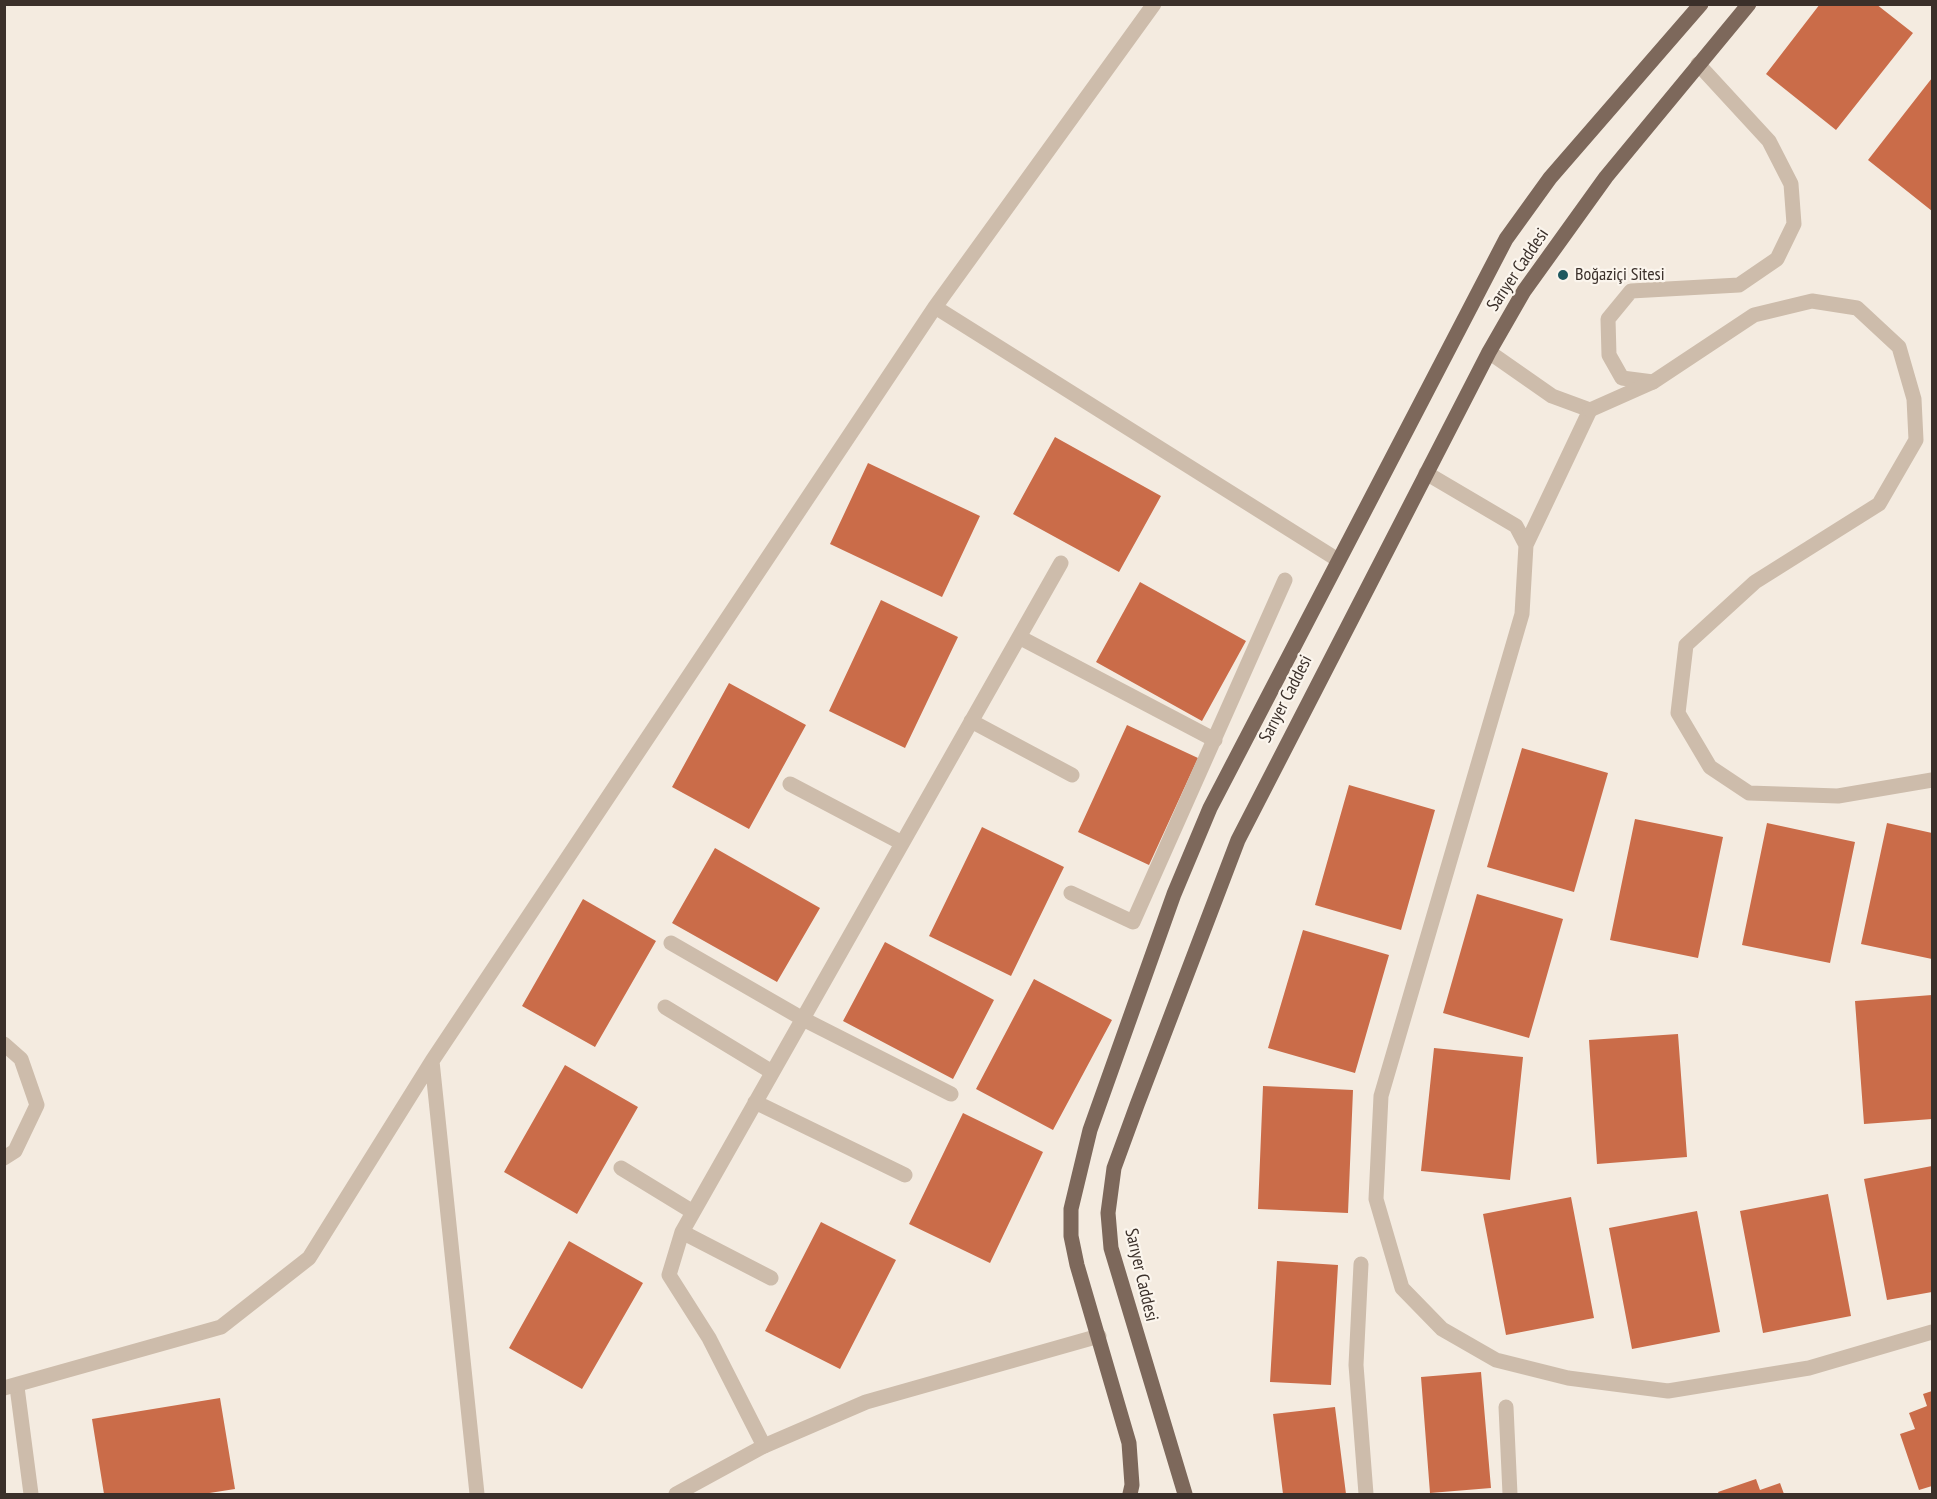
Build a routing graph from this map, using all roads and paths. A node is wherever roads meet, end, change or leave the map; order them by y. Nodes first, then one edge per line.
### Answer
1 (1154, 4) edge
2 (1701, 4) edge
3 (1749, 4) edge
4 (1698, 64) junction
5 (935, 307) junction
6 (1489, 352) junction
7 (1653, 382) junction
8 (1590, 410) junction
9 (1426, 473) junction
10 (1526, 545) junction
11 (1338, 560) junction
12 (1061, 563) dead end
13 (1285, 579) dead end
14 (1019, 637) junction
15 (971, 721) junction
16 (1215, 740) junction
17 (1072, 775) dead end
18 (1932, 781) edge
19 (790, 784) dead end
20 (902, 843) junction
21 (1071, 893) dead end
22 (671, 943) dead end
23 (665, 1007) dead end
24 (803, 1019) junction
25 (4, 1044) edge
26 (432, 1061) junction
27 (772, 1072) junction
28 (951, 1094) dead end
29 (755, 1102) junction
30 (4, 1158) edge
31 (621, 1168) dead end
32 (905, 1175) dead end
33 (693, 1212) junction
34 (682, 1232) junction
35 (1361, 1264) dead end
36 (771, 1278) dead end
37 (1932, 1332) edge
38 (1099, 1336) junction
39 (11, 1388) edge
40 (1506, 1407) dead end
41 (764, 1446) junction
42 (31, 1494) edge
43 (477, 1494) edge
44 (676, 1494) edge
45 (1130, 1494) edge
46 (1185, 1494) edge
47 (1365, 1494) edge
48 (1510, 1494) edge

1 - 5 street
2 - 11 main road, Sarıyer Caddesi
3 - 4 main road, Sarıyer Caddesi
4 - 6 main road, Sarıyer Caddesi
4 - 7 street
5 - 11 street
5 - 26 street
6 - 8 street
6 - 9 main road, Sarıyer Caddesi
7 - 8 street
7 - 18 street
8 - 10 street
9 - 10 street
9 - 46 main road, Sarıyer Caddesi
10 - 37 street
11 - 38 main road, Sarıyer Caddesi
12 - 14 street
13 - 16 street
14 - 15 street
14 - 16 street
15 - 17 street
15 - 20 street
16 - 21 street
19 - 20 street
20 - 24 street
22 - 24 street
23 - 27 street
24 - 27 street
24 - 28 street
25 - 30 street
26 - 39 street
26 - 43 street
27 - 29 street
29 - 32 street
29 - 33 street
31 - 33 street
33 - 34 street
34 - 36 street
34 - 41 street
35 - 47 street
38 - 41 street
38 - 45 main road, Sarıyer Caddesi
39 - 42 street
40 - 48 street
41 - 44 street

